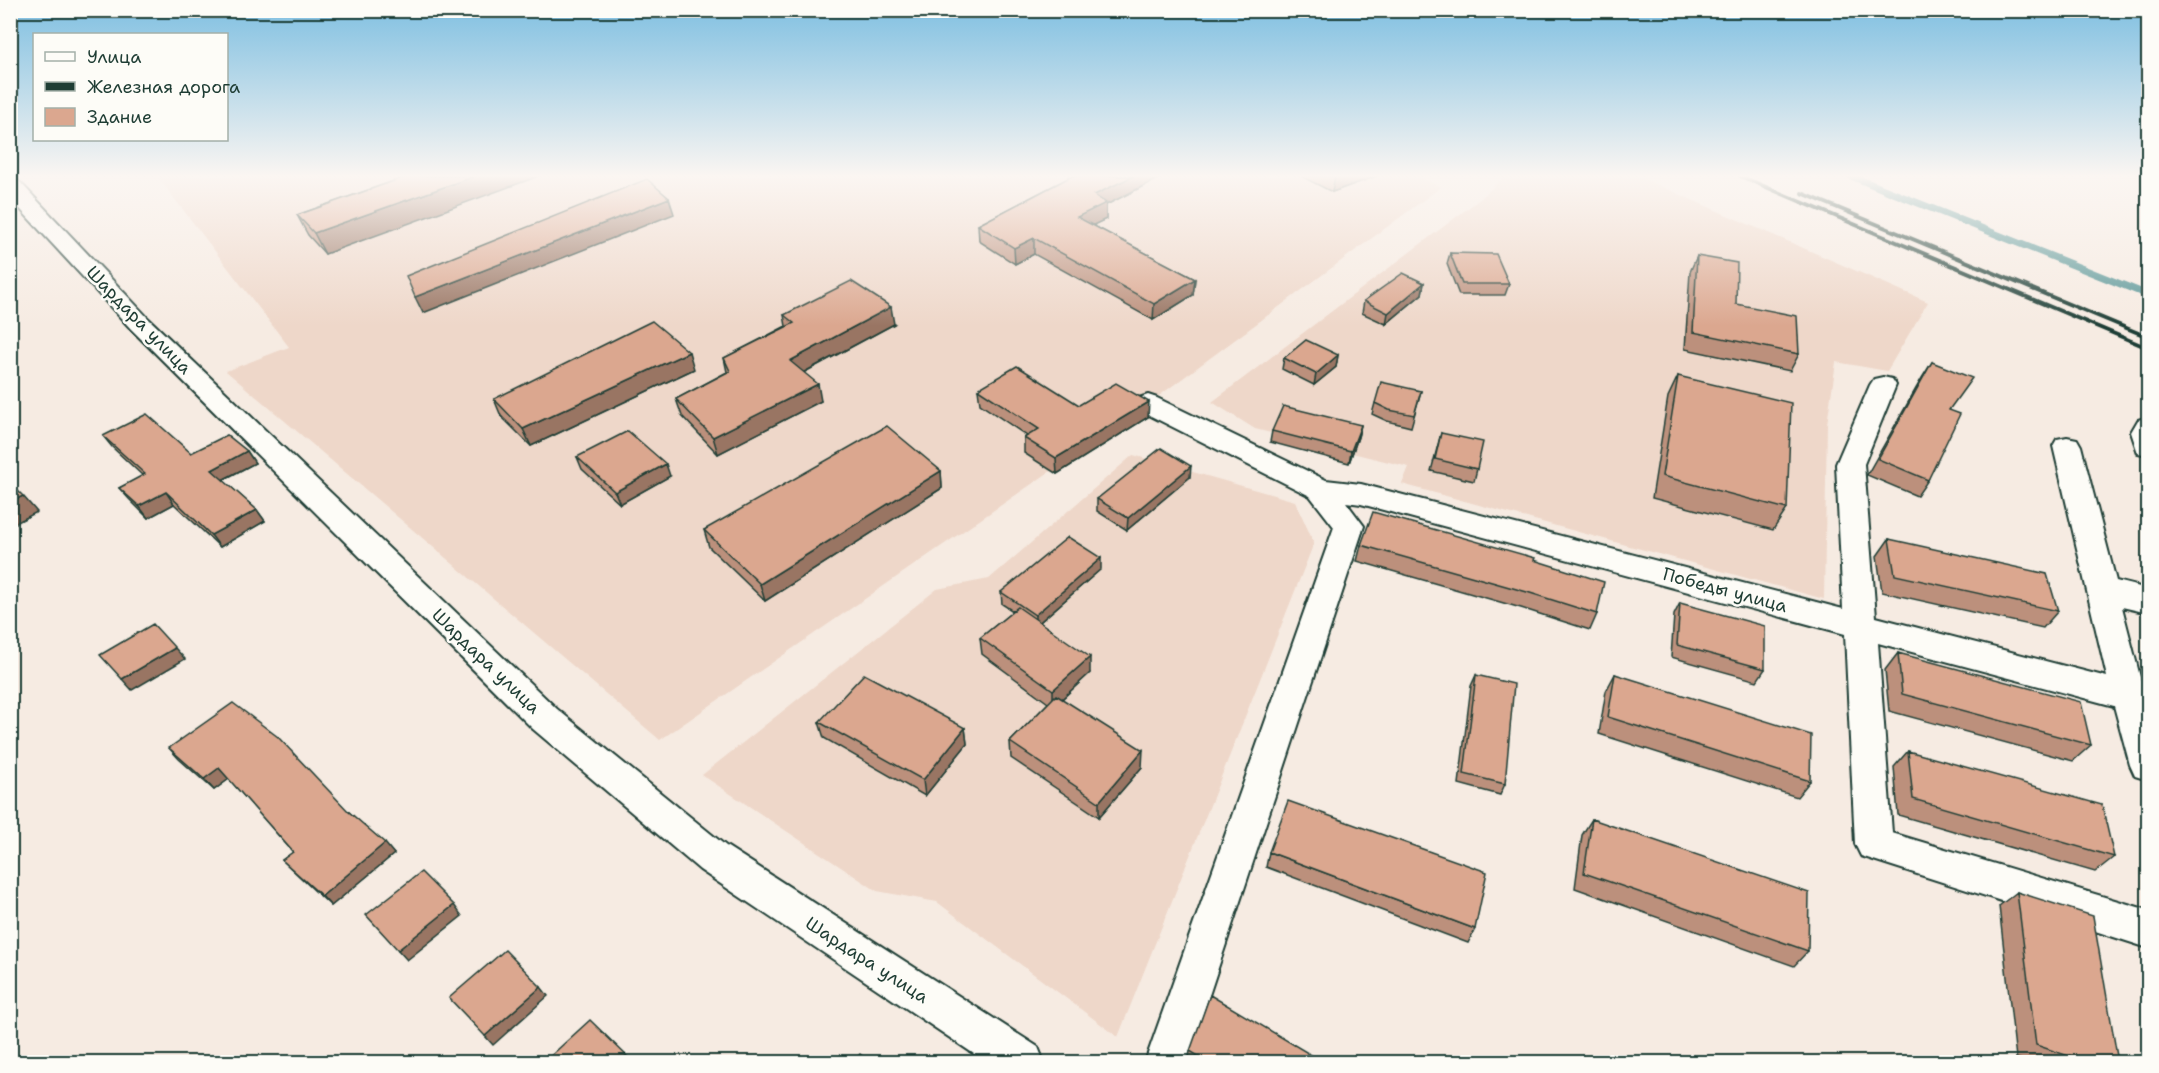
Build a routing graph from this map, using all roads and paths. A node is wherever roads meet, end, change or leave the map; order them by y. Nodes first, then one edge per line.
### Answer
1 (48, 226) edge
2 (1883, 385) dead end
3 (1148, 404) edge
4 (2148, 426) edge
5 (2067, 446) dead end
6 (2148, 446) edge
7 (1320, 489) junction
8 (2102, 590) junction
9 (2148, 601) edge
10 (1860, 625) junction
11 (2128, 696) junction
12 (2148, 765) edge
13 (2148, 929) edge
14 (1023, 1062) edge
15 (1166, 1062) edge

1 - 14 street, Шардара улица
2 - 10 street
3 - 7 street
4 - 6 street
5 - 8 street
7 - 10 street, Победы улица
7 - 15 street
8 - 9 street
8 - 11 street
10 - 11 street, Победы улица
10 - 13 street
11 - 12 street

